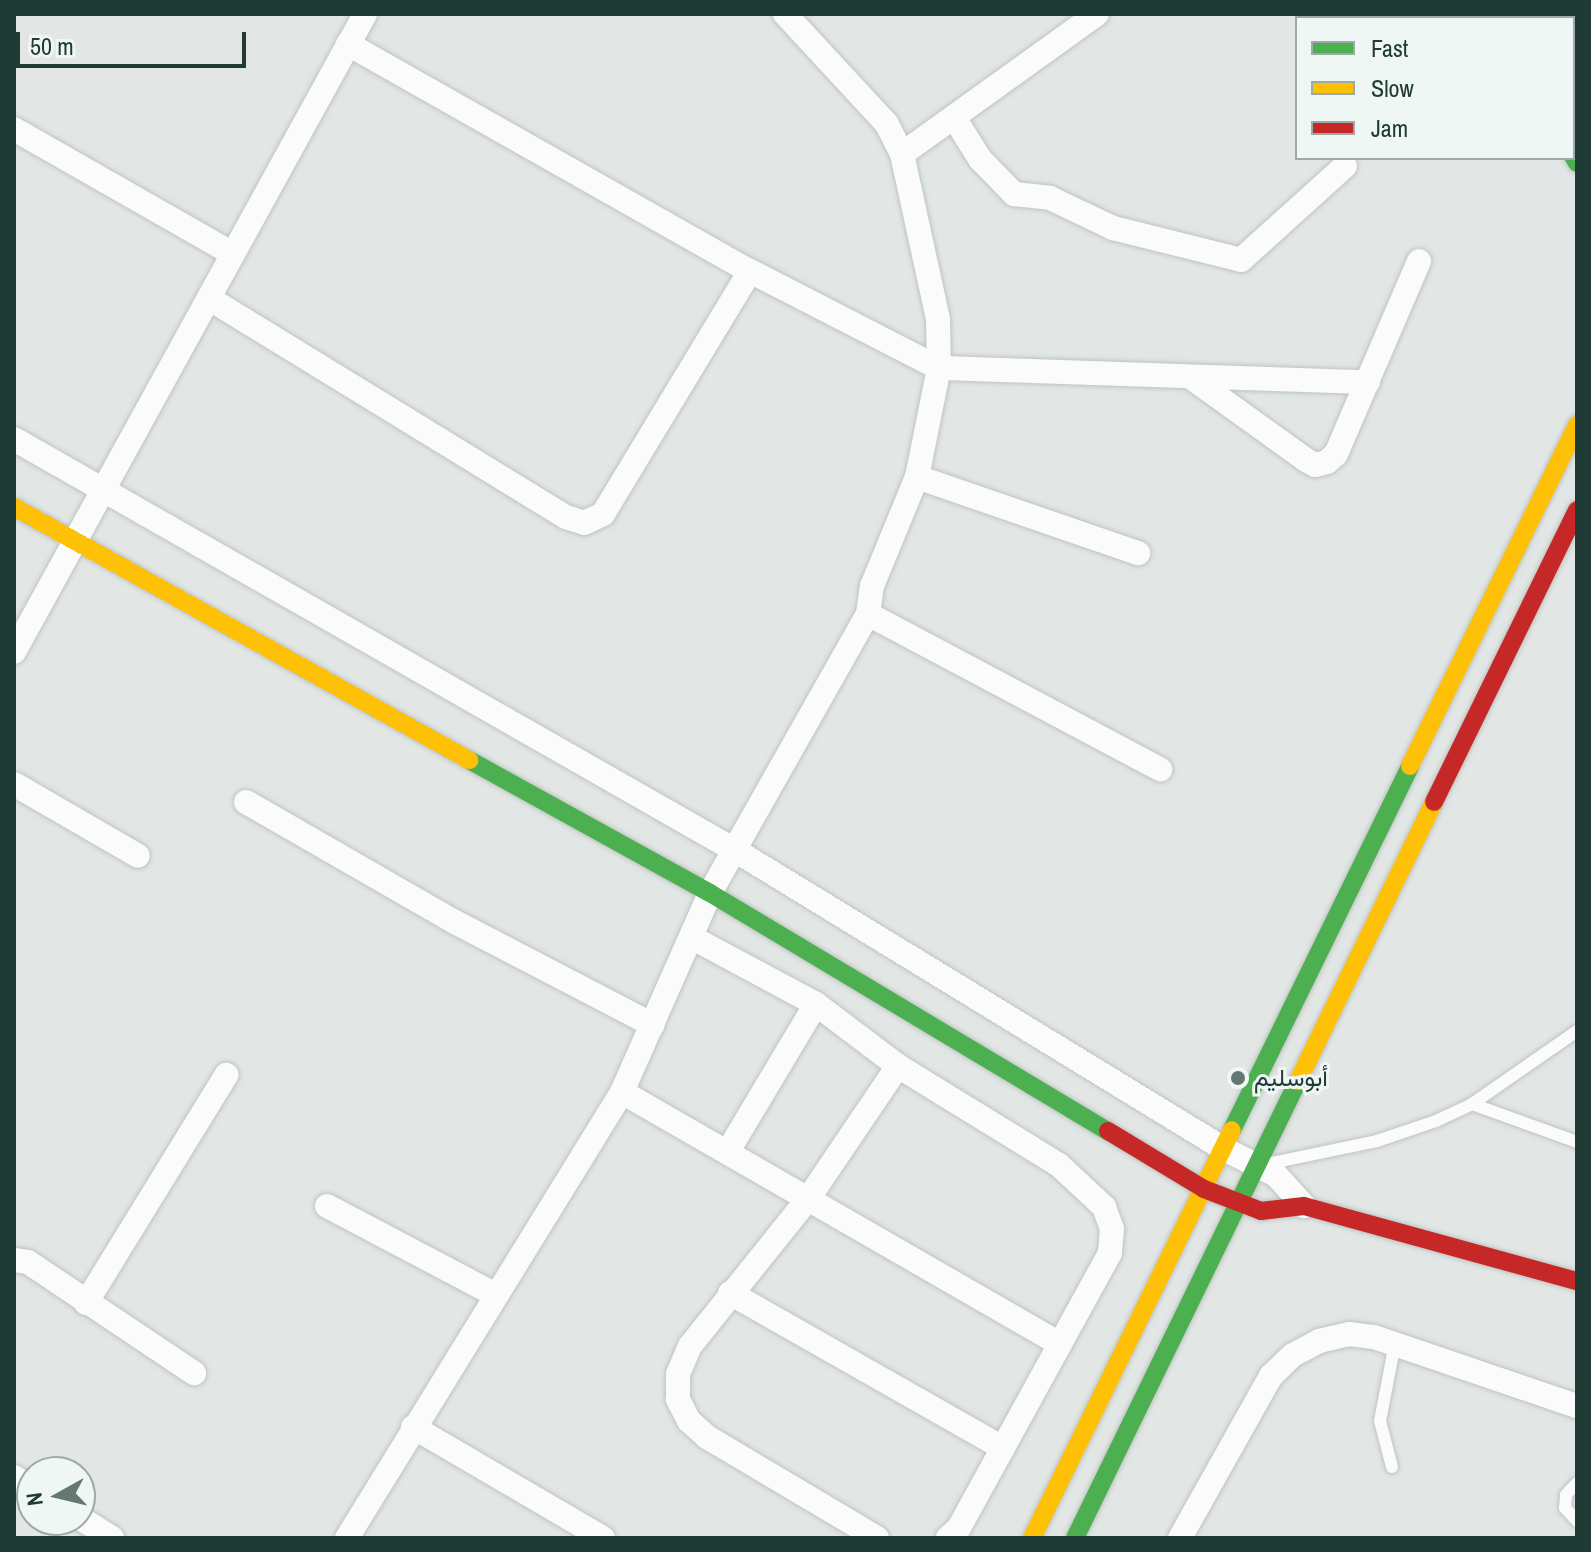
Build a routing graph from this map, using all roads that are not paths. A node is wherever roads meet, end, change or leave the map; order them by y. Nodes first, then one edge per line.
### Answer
1 (365, 14) edge
2 (785, 14) edge
3 (1097, 14) edge
4 (348, 44) junction
5 (955, 119) junction
6 (14, 129) edge
7 (902, 154) junction
8 (1345, 166) dead end
9 (230, 252) junction
10 (1419, 261) dead end
11 (750, 271) junction
12 (210, 299) junction
13 (939, 368) junction
14 (1192, 378) junction
15 (1368, 382) junction
16 (1577, 425) edge
17 (14, 439) edge
18 (917, 477) junction
19 (101, 488) junction
20 (14, 507) edge
21 (1577, 510) edge
22 (76, 540) junction
23 (1138, 553) dead end
24 (868, 614) junction
25 (14, 652) edge
26 (1160, 769) dead end
27 (14, 784) edge
28 (246, 802) dead end
29 (738, 852) junction
30 (138, 856) dead end
31 (710, 893) junction
32 (691, 937) junction
33 (816, 1004) junction
34 (653, 1025) junction
35 (1577, 1031) edge
36 (898, 1066) junction
37 (226, 1075) dead end
38 (622, 1092) junction
39 (1472, 1104) junction
40 (1577, 1142) edge
41 (1224, 1149) junction
42 (728, 1151) junction
43 (1255, 1167) junction
44 (1204, 1189) junction
45 (810, 1196) junction
46 (1237, 1203) junction
47 (327, 1206) dead end
48 (1304, 1206) junction
49 (14, 1260) edge
50 (1577, 1281) edge
51 (730, 1293) junction
52 (496, 1295) junction
53 (86, 1303) junction
54 (1395, 1343) junction
55 (1060, 1344) junction
56 (194, 1373) dead end
57 (1577, 1406) edge
58 (413, 1427) junction
59 (1003, 1448) junction
60 (1392, 1467) dead end
61 (1577, 1483) edge
62 (1577, 1521) edge
63 (347, 1538) edge
64 (603, 1538) edge
65 (877, 1538) edge
66 (948, 1538) edge
67 (1032, 1538) edge
68 (1075, 1538) edge
69 (1180, 1538) edge

1 - 4 street
2 - 7 street
3 - 5 street
4 - 9 street
4 - 11 street
5 - 7 street
5 - 8 street
6 - 9 street
7 - 13 street
9 - 12 street
10 - 15 street
11 - 12 street
11 - 13 street
12 - 19 street
13 - 14 street
13 - 18 street
14 - 15 street
14 - 15 street
16 - 41 main road
17 - 19 street
18 - 23 street
18 - 24 street
19 - 22 street
19 - 29 street
20 - 22 main road
21 - 43 main road
22 - 25 street
22 - 31 main road
24 - 26 street
24 - 29 street
27 - 30 street
28 - 34 street
29 - 31 street
29 - 41 street
31 - 32 street
31 - 44 main road
32 - 33 street
32 - 34 street
33 - 36 street
33 - 42 street
34 - 38 street
35 - 39 lane
36 - 45 street
36 - 55 street
37 - 53 street
38 - 42 street
38 - 52 street
39 - 40 lane
39 - 43 lane
41 - 43 street
41 - 44 main road
42 - 45 street
43 - 46 main road
43 - 48 street
44 - 46 main road
44 - 67 main road
45 - 51 street
45 - 55 street
46 - 48 main road
46 - 68 main road
47 - 52 street
48 - 50 main road
49 - 53 street
51 - 59 street
51 - 65 street
52 - 58 street
53 - 56 street
54 - 57 street
54 - 60 lane
54 - 69 street
55 - 59 street
58 - 63 street
58 - 64 street
59 - 66 street
61 - 62 lane

